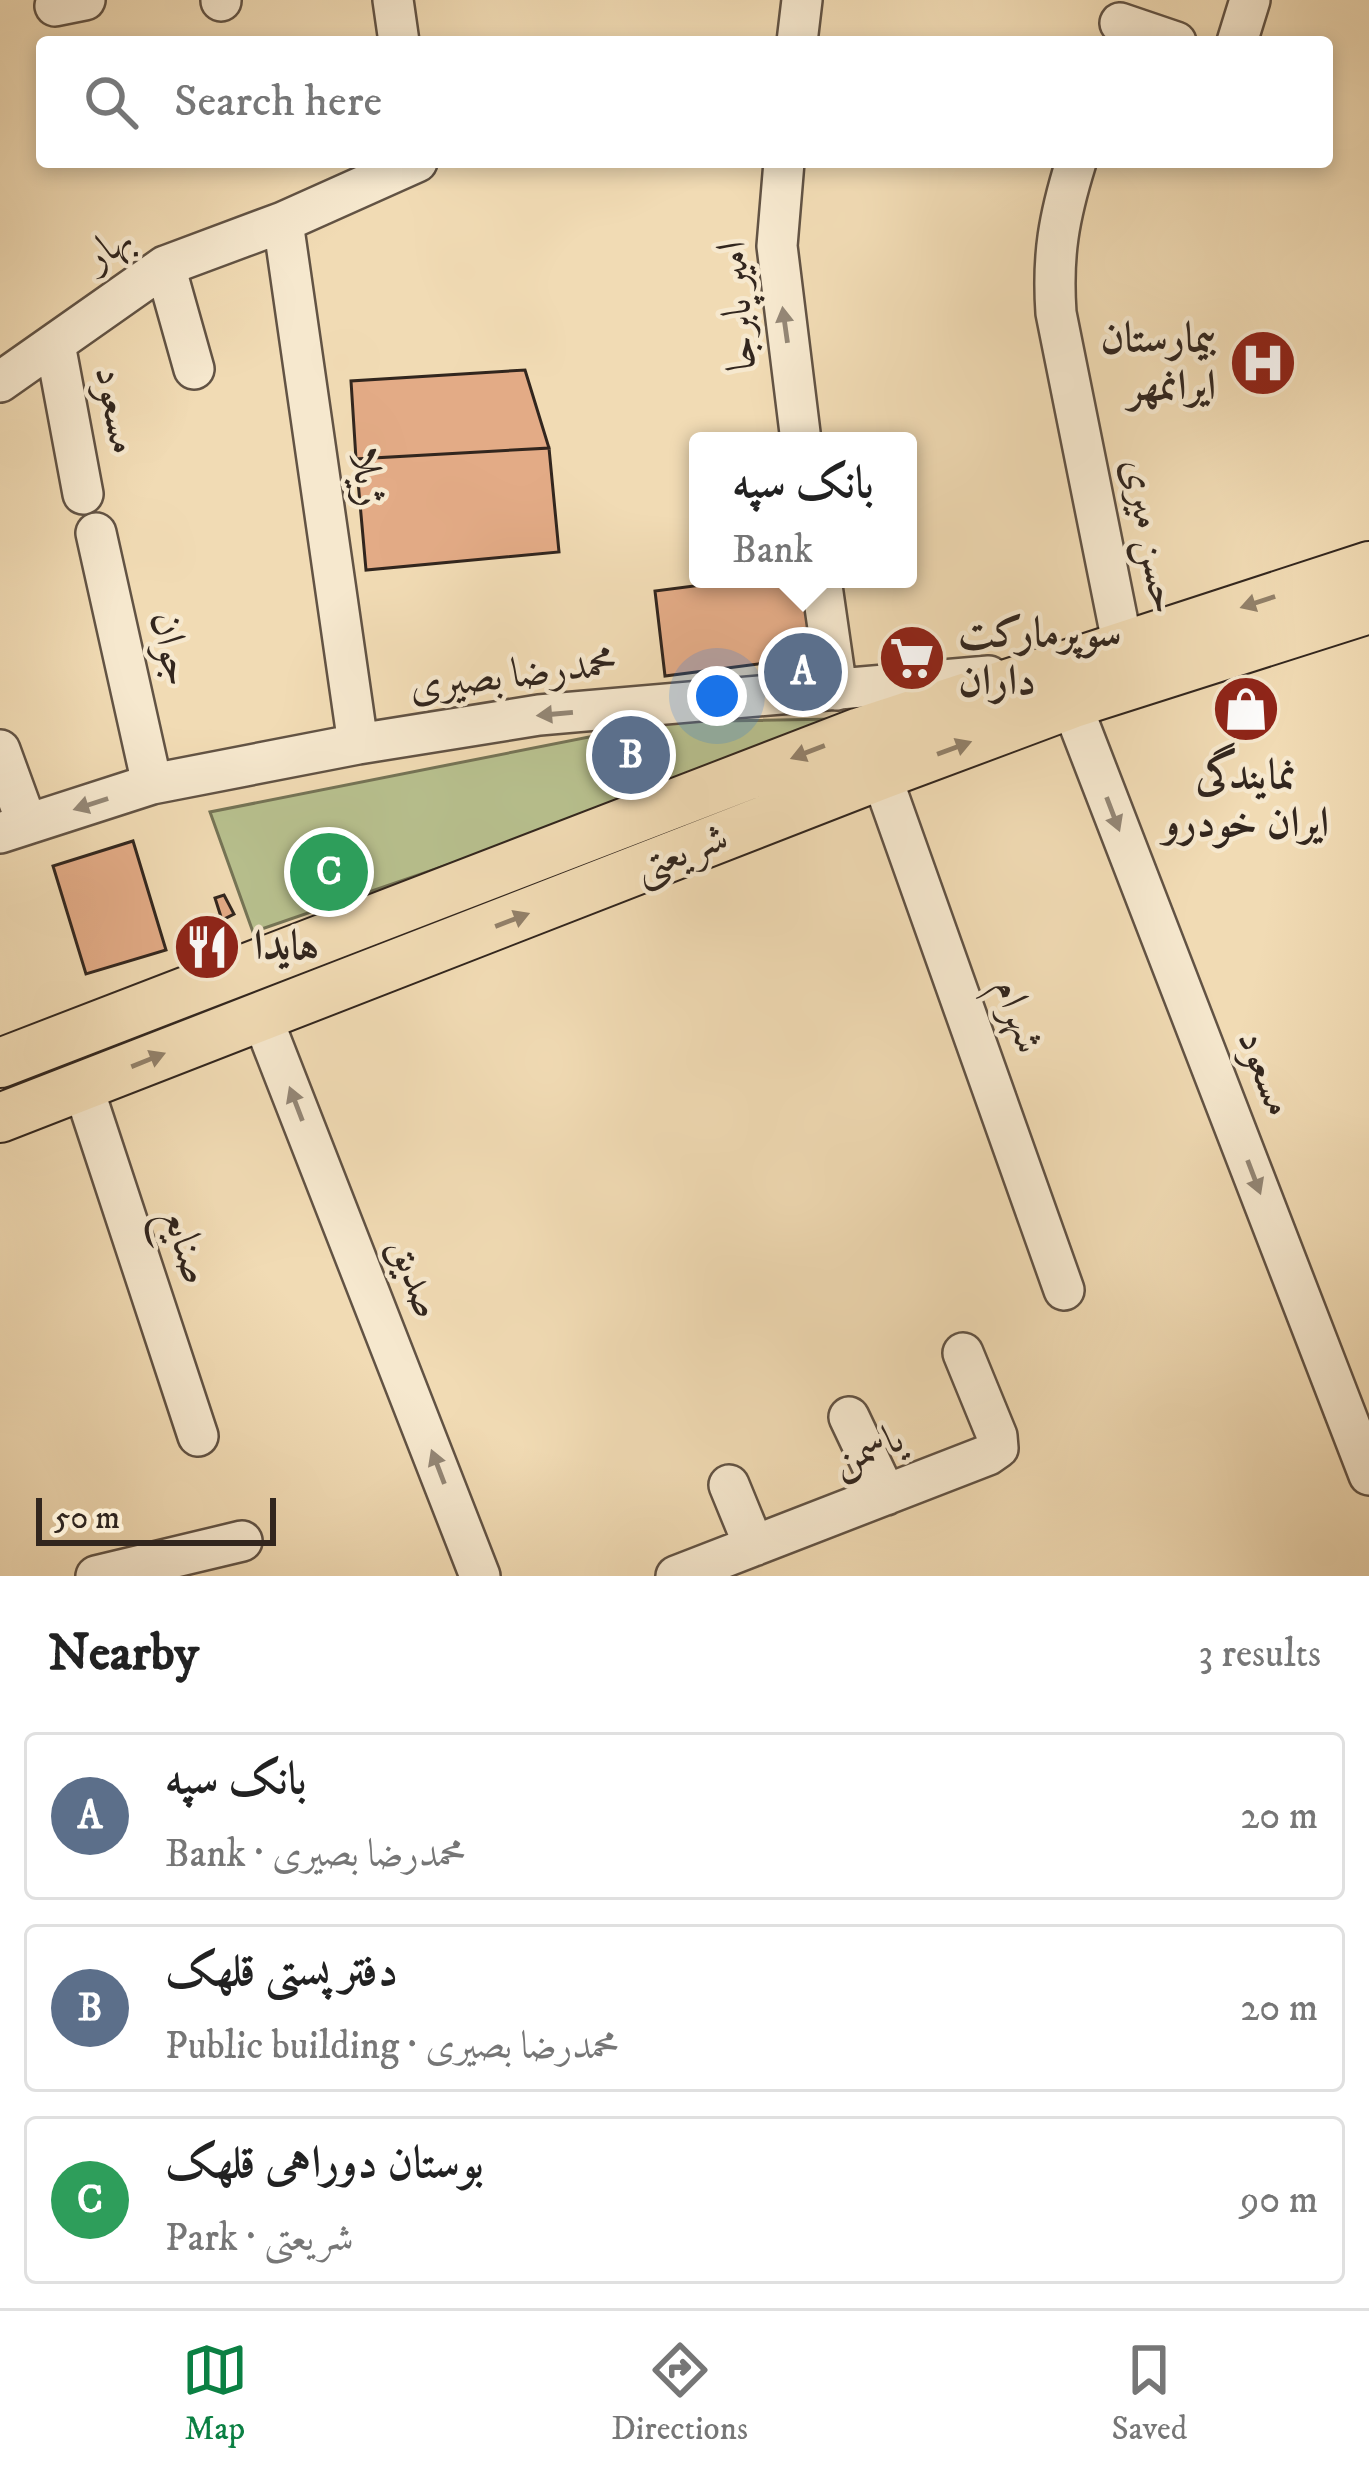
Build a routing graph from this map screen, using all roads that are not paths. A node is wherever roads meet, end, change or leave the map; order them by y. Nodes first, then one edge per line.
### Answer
1 (393, 0) edge
2 (802, 0) edge
3 (1250, 0) edge
4 (1121, 22) edge
5 (398, 36) edge
6 (798, 36) edge
7 (1160, 36) edge
8 (1239, 36) edge
9 (404, 168) edge
10 (784, 168) edge
11 (1074, 168) edge
12 (283, 223) junction
13 (165, 266) junction
14 (55, 344) junction
15 (194, 369) dead end
16 (0, 382) edge
17 (800, 432) edge
18 (83, 494) dead end
19 (96, 533) dead end
20 (1369, 566) edge
21 (822, 588) edge
22 (1369, 609) edge
23 (1123, 647) junction
24 (1059, 681) junction
25 (837, 690) junction
26 (358, 744) junction
27 (0, 750) edge
28 (880, 775) junction
29 (152, 784) junction
30 (14, 829) edge
31 (261, 1015) junction
32 (0, 1063) edge
33 (83, 1087) junction
34 (0, 1118) edge
35 (1064, 1290) dead end
36 (963, 1353) dead end
37 (849, 1417) dead end
38 (198, 1436) dead end
39 (1369, 1475) edge
40 (729, 1484) dead end
41 (886, 1495) junction
42 (242, 1541) dead end
43 (754, 1546) junction
44 (120, 1573) edge
45 (480, 1576) edge
46 (676, 1576) edge

1 - 5 street
2 - 6 street
3 - 8 street
4 - 7 street
9 - 12 street, بهار
17 -> 10 street, امیر پابرجا
11 - 23 street, حسن میری
12 - 13 street, بهار
12 - 26 street, ژیلا
13 - 14 street, بهار
13 - 15 street
14 - 16 street, بهار
14 - 18 street, مسعود
19 - 29 street, جوان
20 -> 23 main road, شریعتی
21 - 25 street
22 - 24 main road, شریعتی
23 - 24 main road, شریعتی
24 - 25 street, محمدرضا بصیری
28 -> 24 main road, شریعتی
24 -> 32 main road, شریعتی
24 -> 39 street, مسعود
25 -> 26 street, محمدرضا بصیری
26 - 29 street, محمدرضا بصیری
27 - 30 street
31 -> 28 main road, شریعتی
28 - 35 street, شهرام
29 -> 30 street, محمدرضا بصیری
33 -> 31 main road, شریعتی
45 -> 31 street, صدیق
33 - 34 main road, شریعتی
33 - 38 street, صنایع
36 - 41 street, یاسمن
37 - 41 street
40 - 43 street
41 - 43 street, یاسمن
42 - 44 street
43 - 46 street, یاسمن

